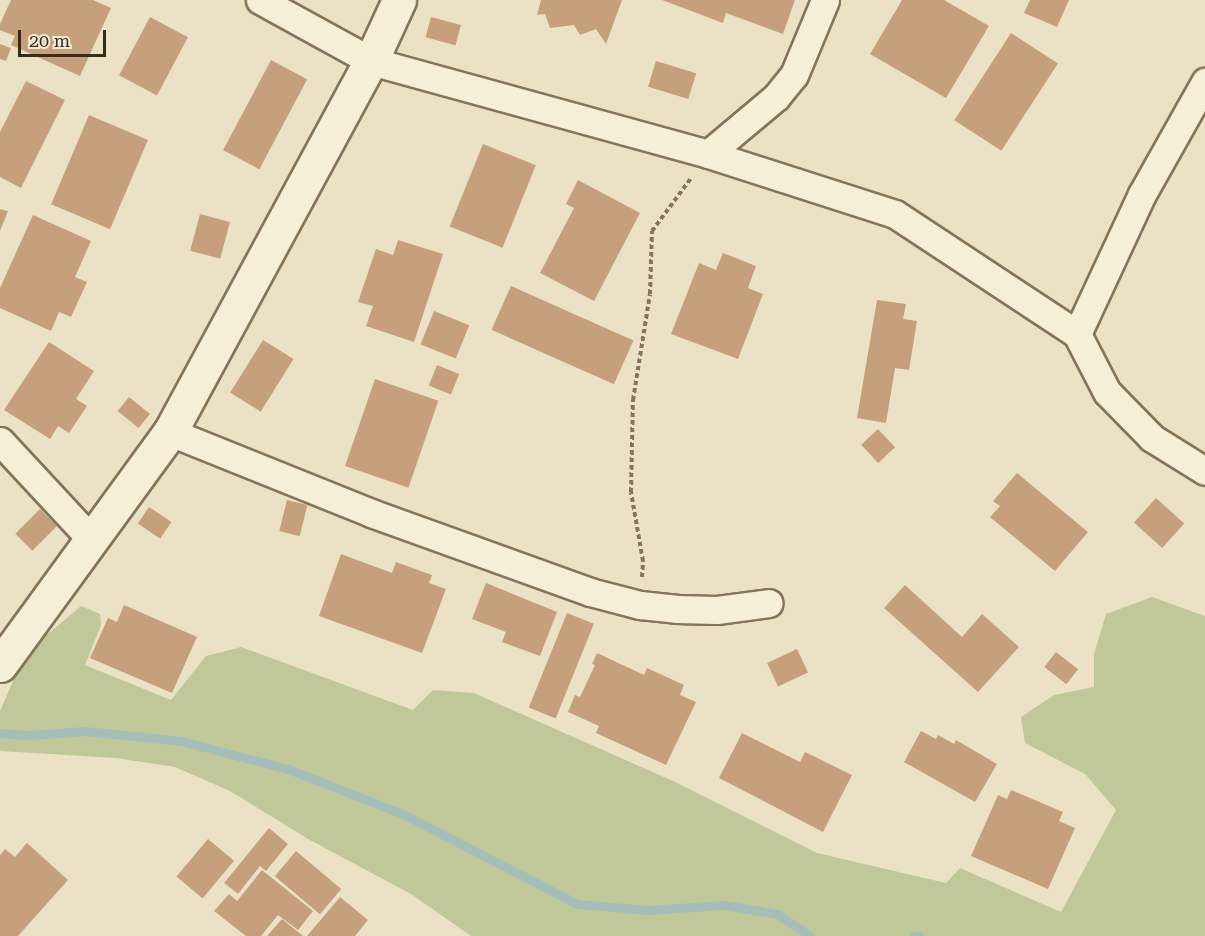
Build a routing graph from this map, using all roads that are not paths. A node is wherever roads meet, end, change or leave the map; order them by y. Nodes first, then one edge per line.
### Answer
1 (261, 0) edge
2 (399, 0) edge
3 (825, 0) edge
4 (371, 61) junction
5 (1205, 82) edge
6 (708, 154) junction
7 (1077, 334) junction
8 (170, 432) junction
9 (0, 441) edge
10 (1205, 471) edge
11 (93, 541) junction
12 (769, 603) dead end
13 (0, 664) edge

1 - 4 street
2 - 4 street
3 - 6 street
4 - 6 street
4 - 8 street
5 - 7 street
6 - 7 street
7 - 10 street
8 - 11 street
8 - 12 street
9 - 11 street
11 - 13 street

